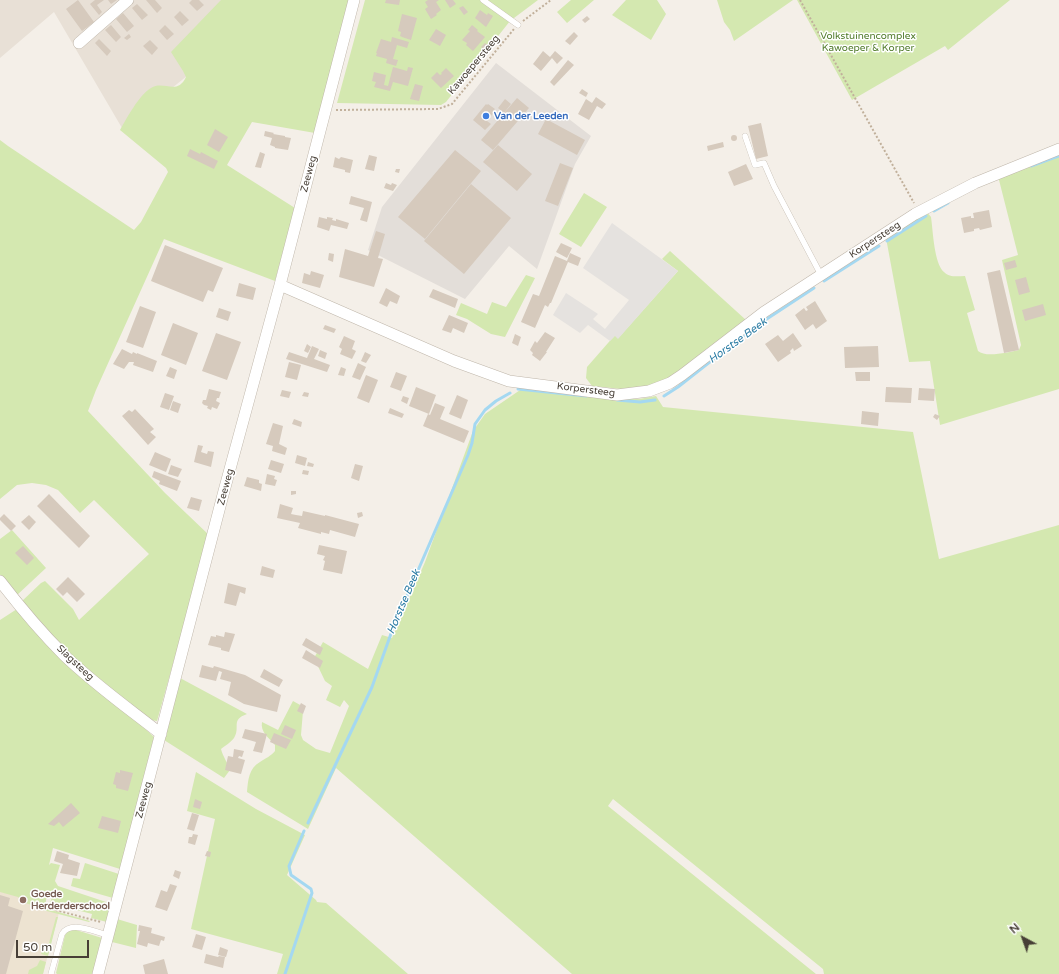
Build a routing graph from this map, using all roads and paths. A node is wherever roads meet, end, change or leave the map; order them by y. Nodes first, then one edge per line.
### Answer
1 (128, 0) edge
2 (354, 0) edge
3 (483, 0) edge
4 (551, 0) edge
5 (800, 0) edge
6 (518, 25) junction
7 (79, 43) dead end
8 (326, 110) junction
9 (745, 136) dead end
10 (1059, 149) edge
11 (918, 212) junction
12 (821, 275) junction
13 (280, 285) junction
14 (0, 581) edge
15 (161, 734) junction
16 (44, 907) dead end
17 (110, 930) junction
18 (51, 974) edge
19 (98, 974) edge

1 - 7 street
2 - 8 street, Zeeweg
3 - 6 lane
4 - 6 path, Kawoepersteeg
5 - 11 path
6 - 8 path, Kawoepersteeg
8 - 13 street, Zeeweg
9 - 12 lane
10 - 11 street, Korpersteeg
11 - 12 street, Korpersteeg
12 - 13 street, Korpersteeg
13 - 15 street, Zeeweg
14 - 15 street, Slagsteeg
15 - 17 street, Zeeweg
16 - 17 path
17 - 18 lane
17 - 19 street, Zeeweg

